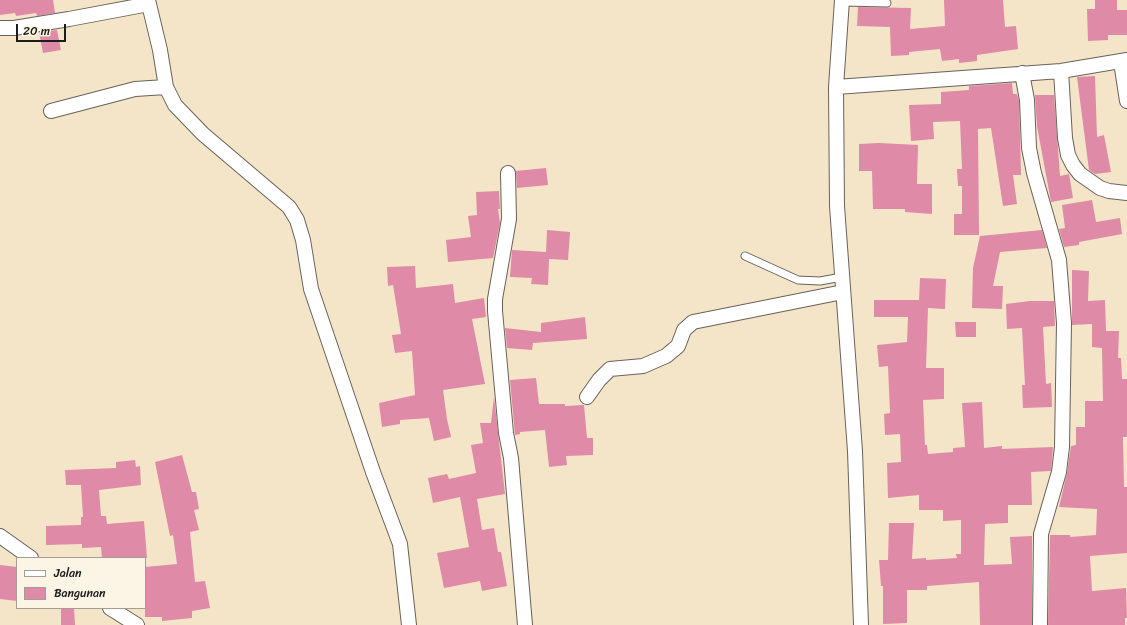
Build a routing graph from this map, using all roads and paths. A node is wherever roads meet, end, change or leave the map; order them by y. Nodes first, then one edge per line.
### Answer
1 (842, 1) edge
2 (148, 2) edge
3 (886, 3) dead end
4 (0, 28) edge
5 (1124, 61) edge
6 (1061, 71) junction
7 (1022, 73) junction
8 (166, 87) junction
9 (836, 87) junction
10 (1127, 101) edge
11 (51, 111) dead end
12 (508, 173) dead end
13 (1127, 193) edge
14 (745, 256) dead end
15 (842, 277) junction
16 (843, 292) junction
17 (587, 397) dead end
18 (0, 536) edge
19 (30, 557) edge
20 (112, 609) edge
21 (137, 625) edge
22 (409, 625) edge
23 (525, 625) edge
24 (861, 625) edge
25 (1040, 625) edge

1 - 3 lane
1 - 9 street
2 - 4 street
2 - 8 street
5 - 6 street
5 - 10 street
6 - 7 street
6 - 13 street
7 - 9 street
7 - 25 street
8 - 11 street
8 - 22 street
9 - 15 street
12 - 23 street
14 - 15 lane
15 - 16 street
16 - 17 street
16 - 24 street
18 - 19 street
20 - 21 street

